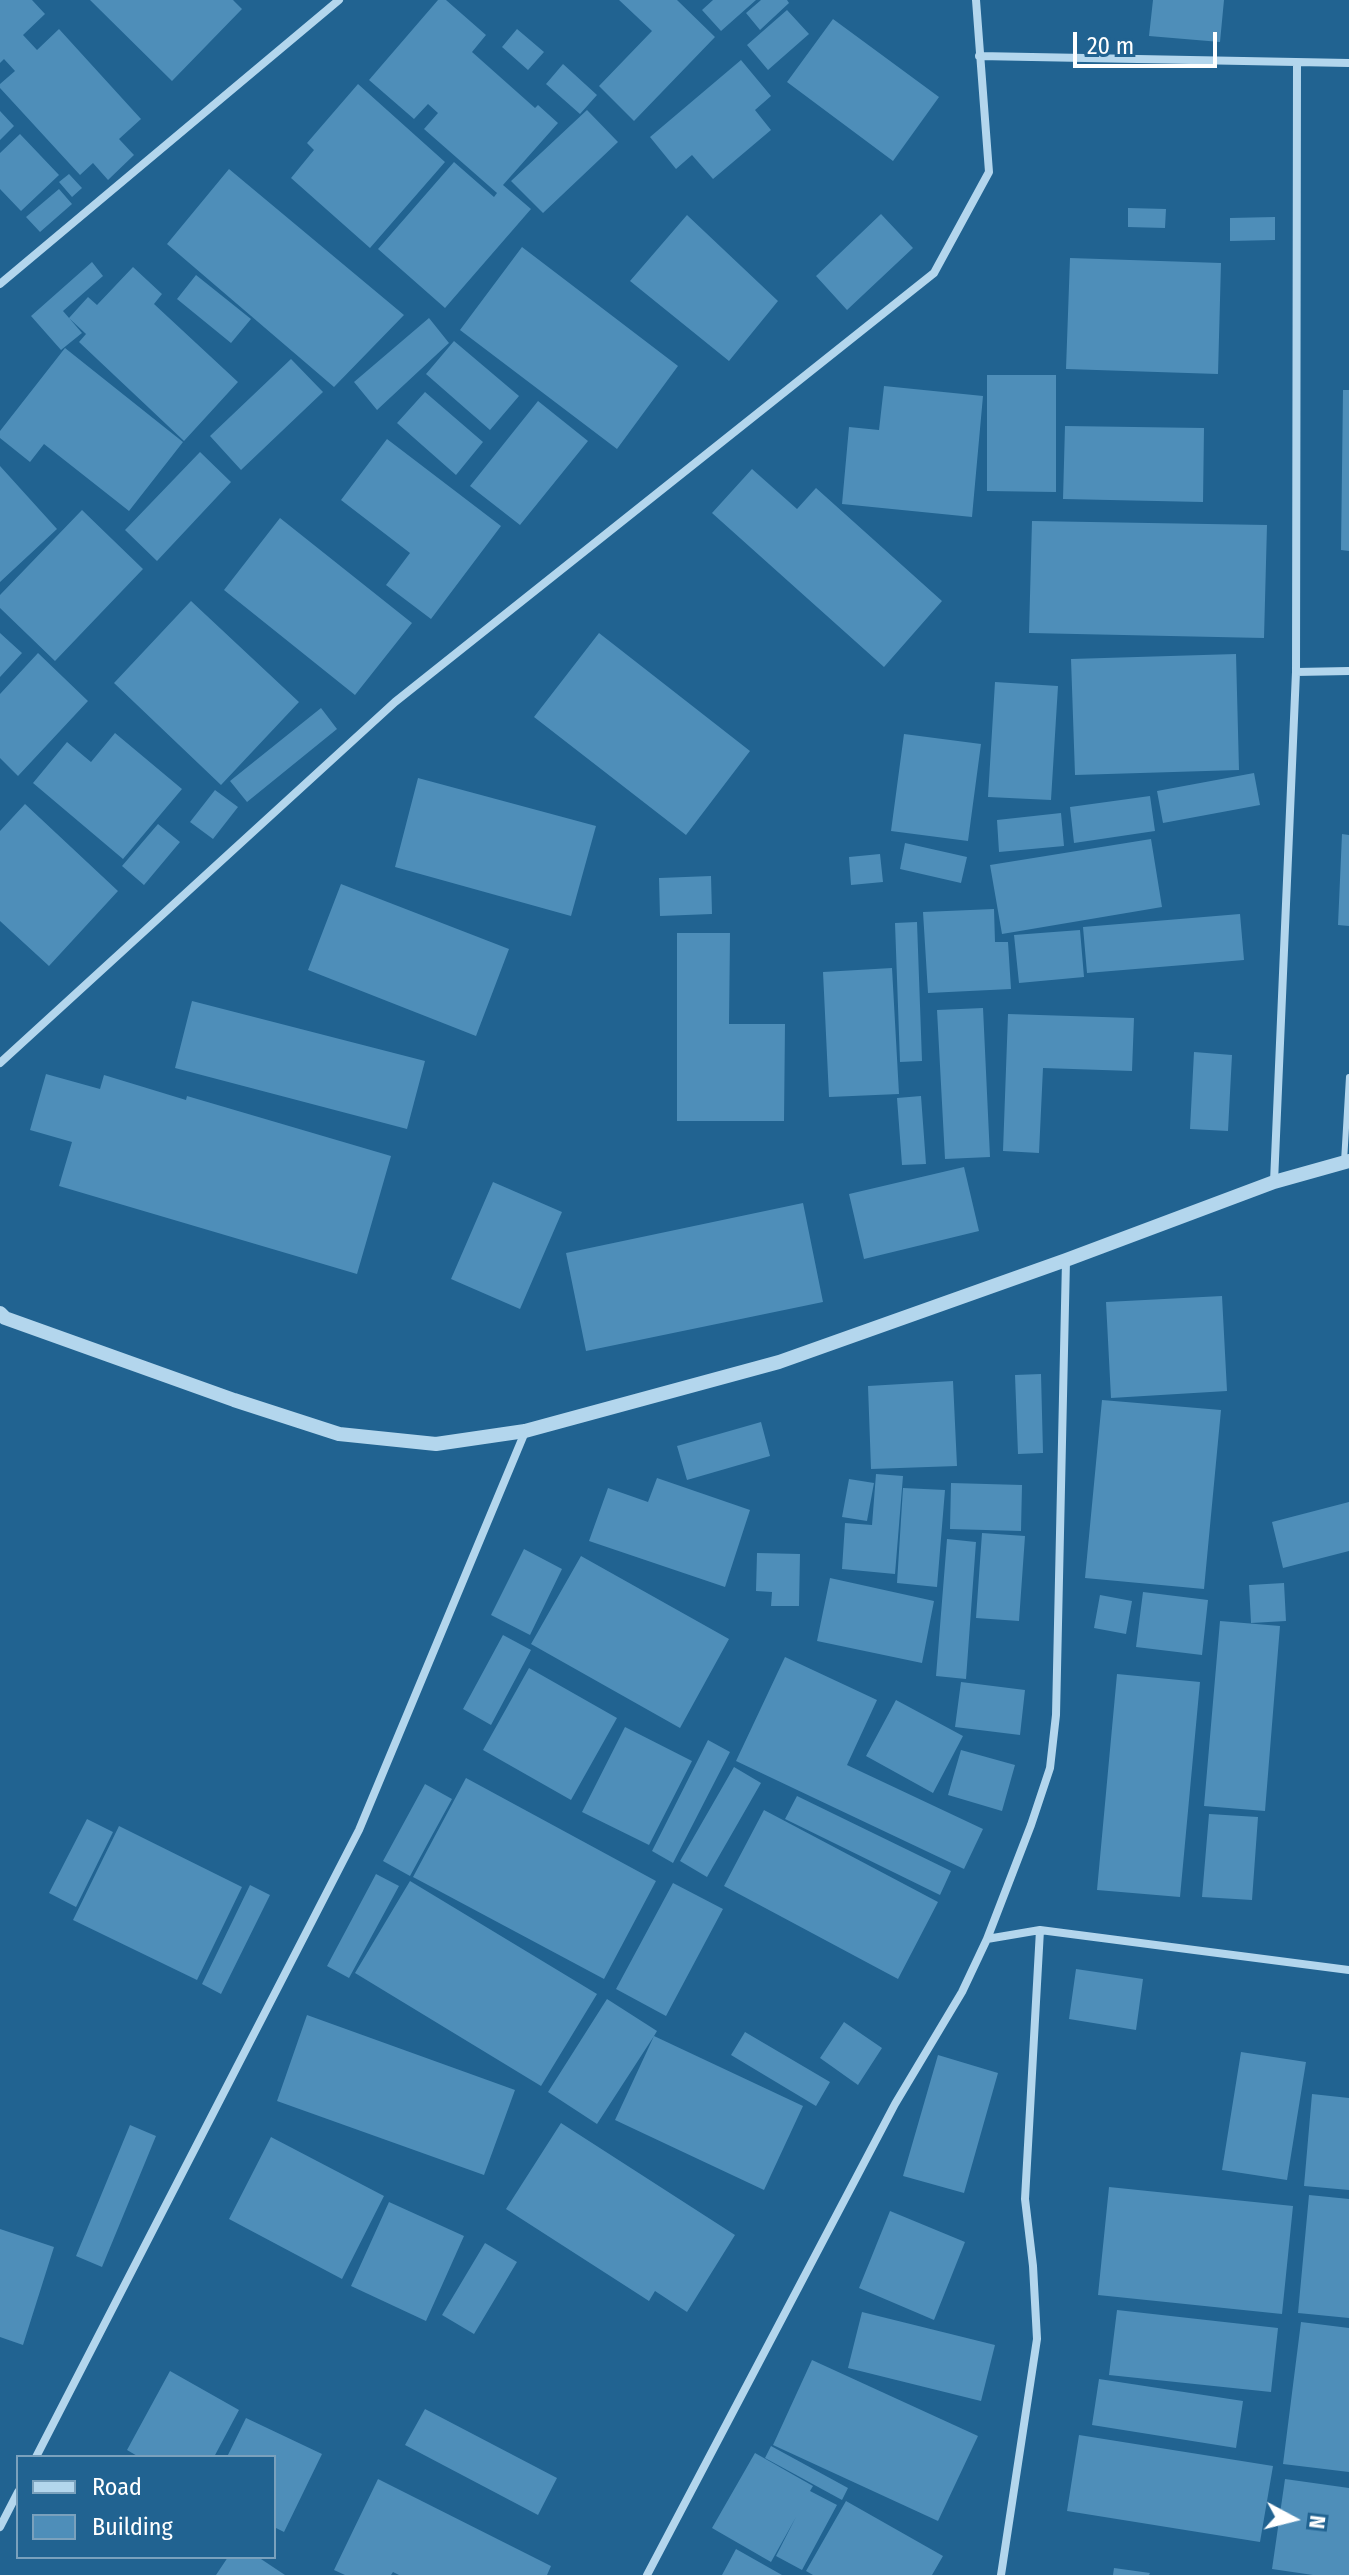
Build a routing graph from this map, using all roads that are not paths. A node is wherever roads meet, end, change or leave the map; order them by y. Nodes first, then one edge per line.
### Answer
1 (339, 0) edge
2 (976, 0) edge
3 (979, 56) junction
4 (1349, 63) edge
5 (1297, 64) junction
6 (0, 284) edge
7 (1349, 671) edge
8 (1296, 672) junction
9 (0, 1063) edge
10 (1349, 1077) edge
11 (1346, 1162) edge
12 (1274, 1182) junction
13 (1066, 1260) junction
14 (2, 1319) edge
15 (525, 1431) junction
16 (1040, 1930) junction
17 (987, 1939) junction
18 (1349, 1970) edge
19 (37, 2455) edge
20 (16, 2496) edge
21 (0, 2527) edge
22 (647, 2575) edge
23 (1001, 2575) edge

1 - 6 street
2 - 3 street
3 - 5 street
3 - 9 street
4 - 5 street
5 - 8 street
7 - 8 street
8 - 12 street
10 - 11 lane
11 - 12 street
12 - 13 street
13 - 15 street
13 - 17 street
14 - 15 street
15 - 19 street
16 - 17 street
16 - 18 street
16 - 23 street
17 - 22 street
20 - 21 street

